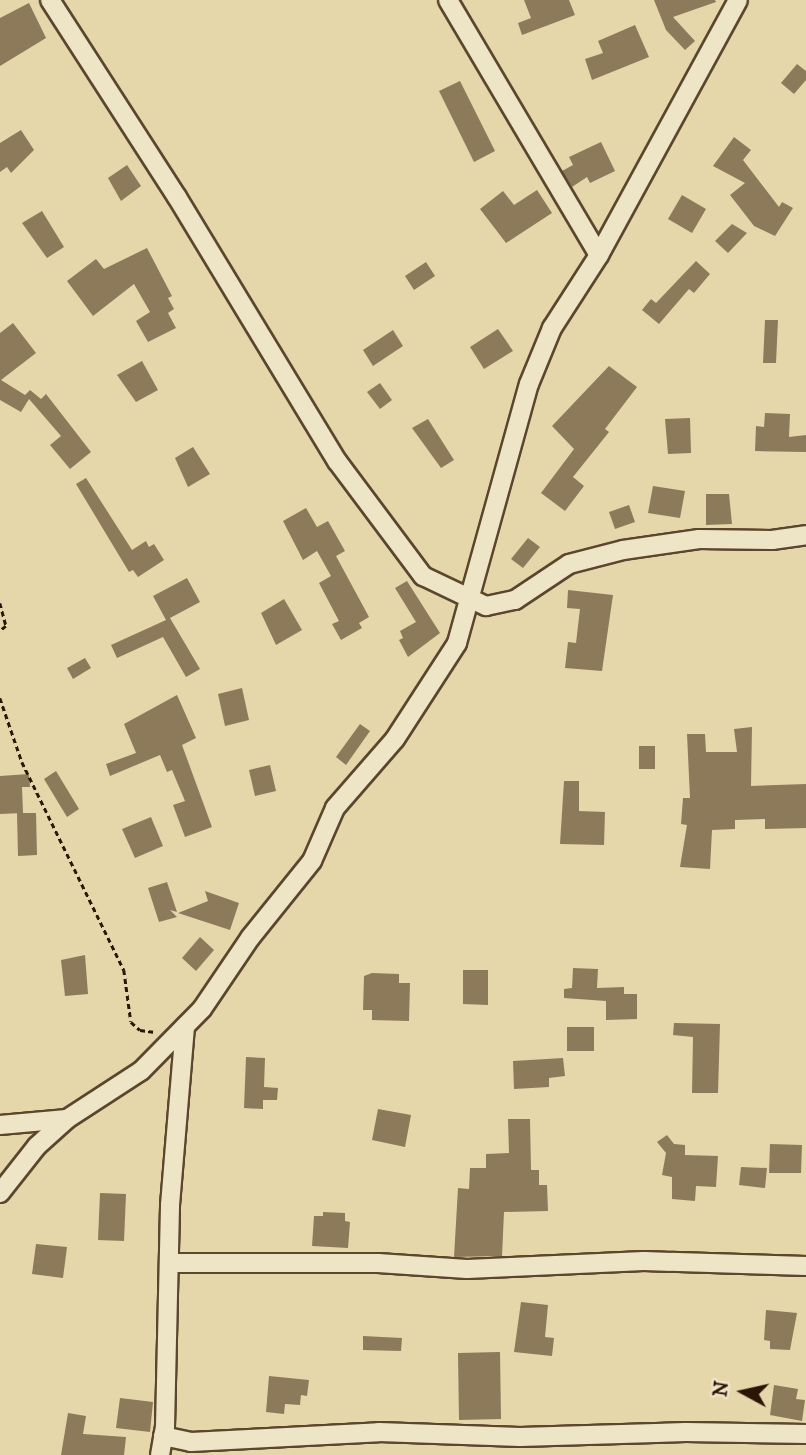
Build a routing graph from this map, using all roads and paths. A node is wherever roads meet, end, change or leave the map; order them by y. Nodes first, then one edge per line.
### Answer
1 (50, 0) edge
2 (448, 0) edge
3 (738, 0) edge
4 (599, 256) junction
5 (806, 535) edge
6 (469, 598) junction
7 (0, 603) edge
8 (0, 631) edge
9 (0, 698) edge
10 (186, 1027) junction
11 (67, 1119) junction
12 (0, 1125) edge
13 (0, 1193) edge
14 (169, 1263) junction
15 (806, 1266) edge
16 (806, 1434) edge
17 (163, 1437) junction
18 (160, 1455) edge

1 - 6 street
2 - 4 street
3 - 4 street
4 - 6 street
5 - 6 street
6 - 10 street
7 - 8 path
9 - 10 path
10 - 11 street
10 - 14 street
11 - 12 street
11 - 13 street
14 - 15 street
14 - 17 street
16 - 17 street
17 - 18 street

